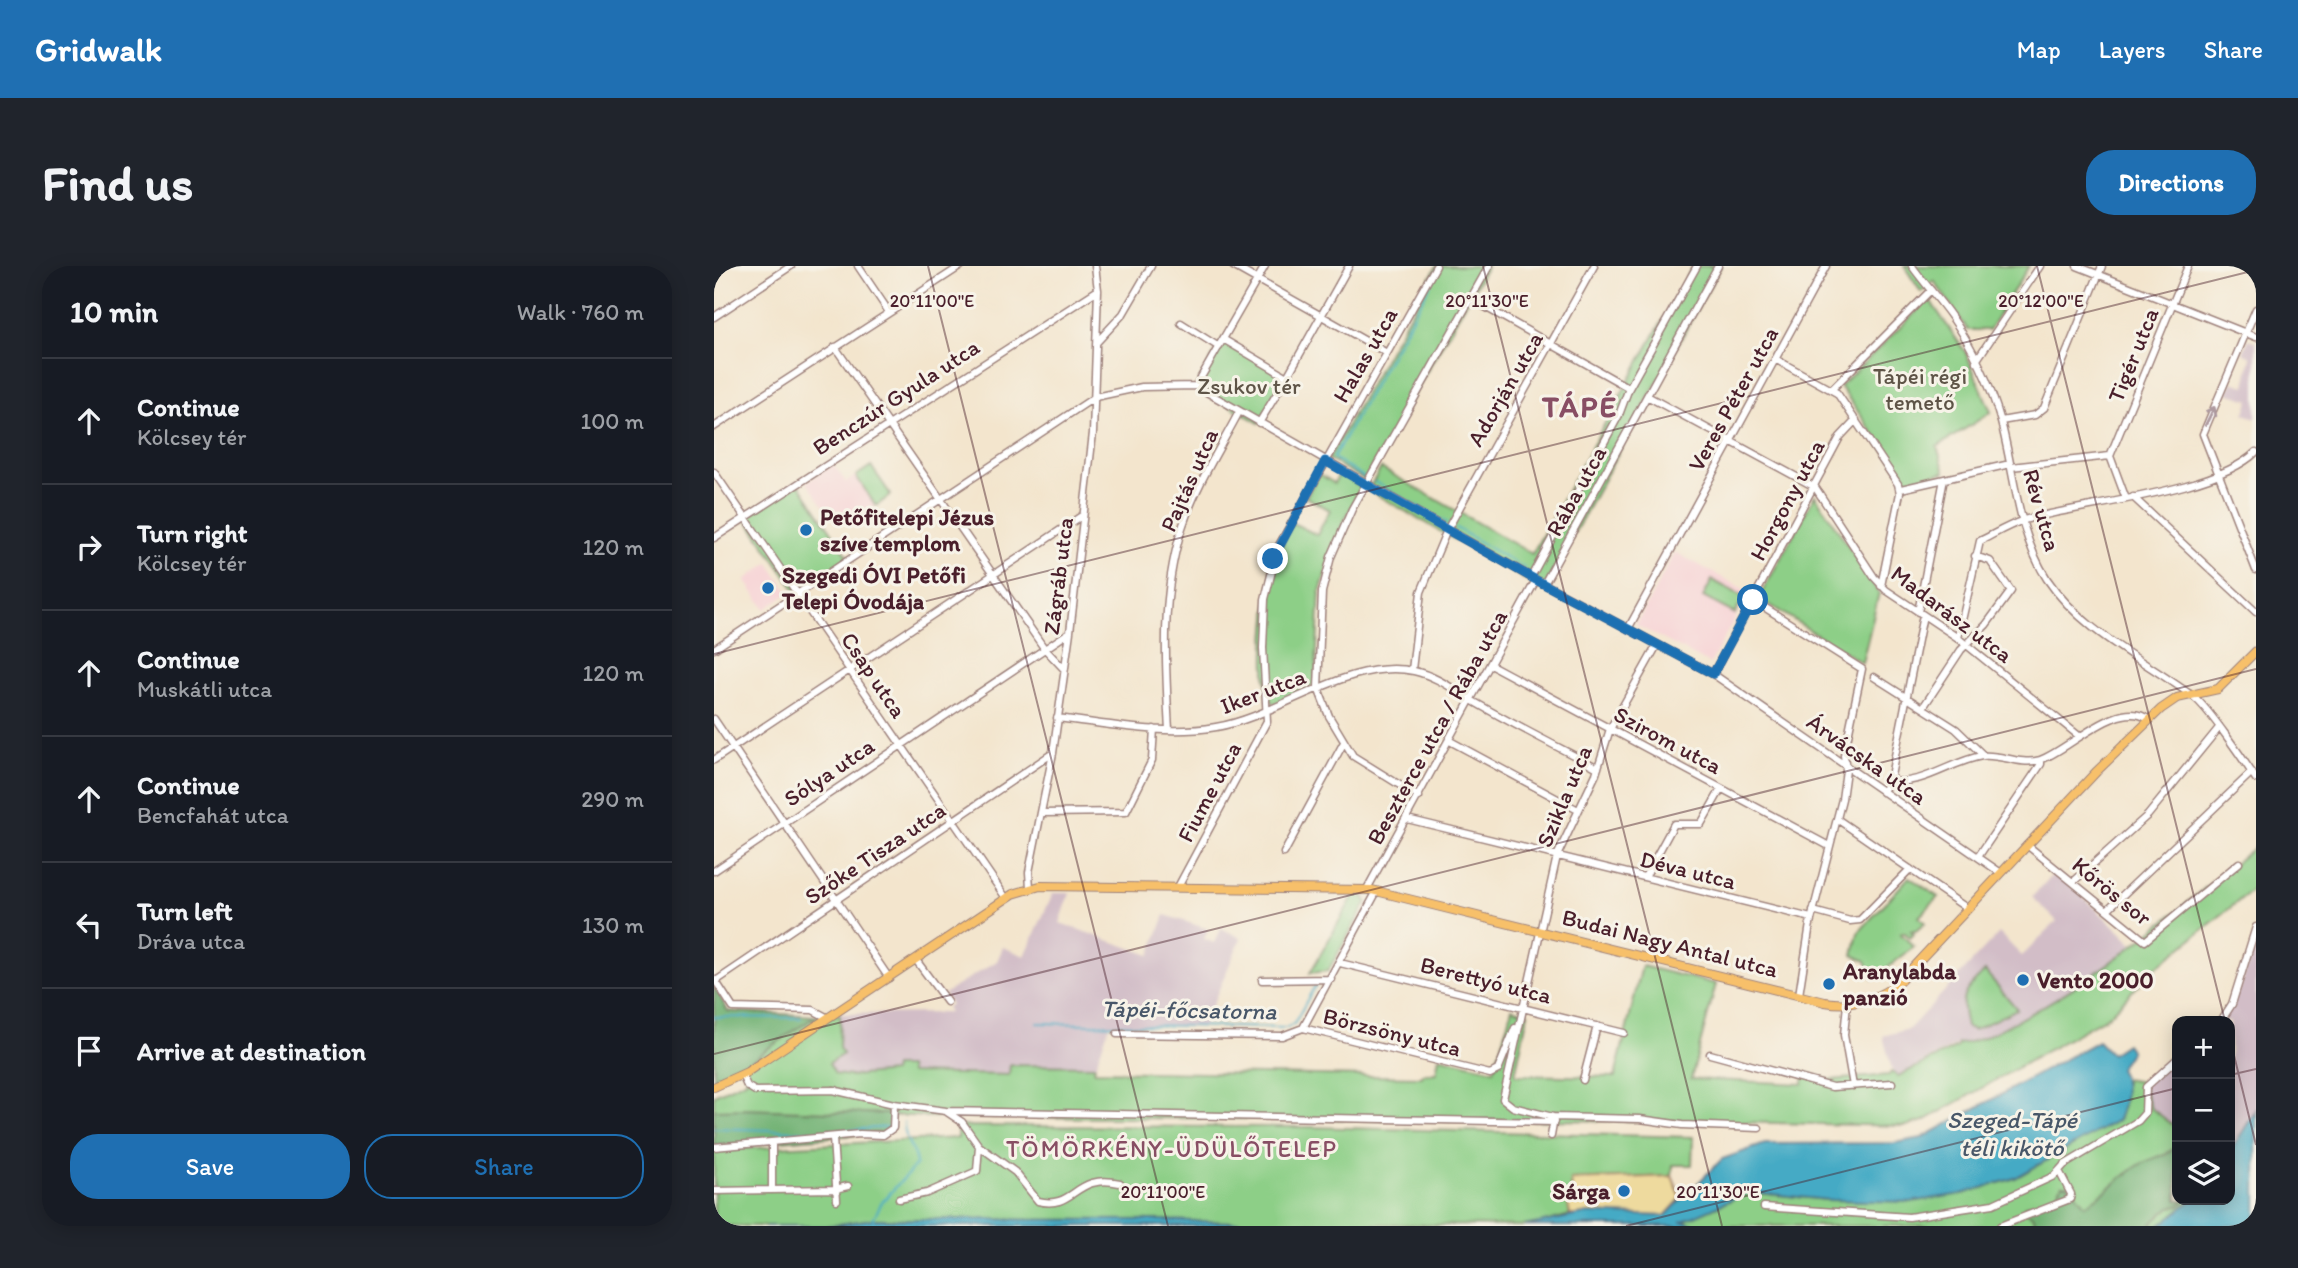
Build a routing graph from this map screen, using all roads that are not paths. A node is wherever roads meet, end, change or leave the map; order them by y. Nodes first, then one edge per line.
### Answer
1 (791, 266) edge
2 (858, 266) edge
3 (961, 266) edge
4 (1095, 266) edge
5 (1151, 266) edge
6 (1233, 266) edge
7 (1265, 266) edge
8 (1349, 266) edge
9 (1436, 266) edge
10 (1489, 266) edge
11 (1594, 266) edge
12 (1697, 266) edge
13 (1718, 266) edge
14 (1826, 266) edge
15 (1912, 266) edge
16 (2040, 266) edge
17 (2077, 266) edge
18 (2102, 266) edge
19 (2188, 266) edge
20 (2098, 274) junction
21 (1257, 279) junction
22 (1098, 289) junction
23 (1931, 290) junction
24 (1471, 299) junction
25 (2173, 304) junction
26 (2256, 309) edge
27 (889, 312) junction
28 (714, 317) edge
29 (1321, 317) junction
30 (1181, 323) dead end
31 (2246, 333) junction
32 (2256, 337) edge
33 (1223, 339) junction
34 (1097, 342) junction
35 (1550, 344) junction
36 (835, 347) junction
37 (1219, 347) junction
38 (1387, 353) junction
39 (1775, 359) junction
40 (1976, 361) junction
41 (1287, 377) junction
42 (1196, 386) junction
43 (1629, 388) junction
44 (1832, 388) junction
45 (1647, 396) junction
46 (1095, 397) junction
47 (1239, 412) junction
48 (1856, 420) junction
49 (2001, 421) junction
50 (889, 422) junction
51 (1259, 424) junction
52 (714, 426) edge
53 (1730, 441) junction
54 (2256, 452) edge
55 (2110, 456) junction
56 (1325, 461) junction
57 (2010, 465) junction
58 (714, 472) edge
59 (2217, 474) junction
60 (1944, 479) junction
61 (1365, 485) junction
62 (1815, 487) junction
63 (1900, 489) junction
64 (942, 498) junction
65 (2130, 498) junction
66 (1083, 515) junction
67 (745, 517) junction
68 (2022, 521) junction
69 (1447, 530) junction
70 (714, 537) edge
71 (1975, 556) junction
72 (2256, 570) edge
73 (992, 574) junction
74 (1534, 579) junction
75 (1544, 584) junction
76 (1881, 586) junction
77 (797, 592) junction
78 (1753, 600) junction
79 (2256, 612) edge
80 (1920, 613) junction
81 (1628, 629) junction
82 (1070, 632) junction
83 (1958, 638) junction
84 (1966, 644) junction
85 (1657, 645) junction
86 (1044, 648) junction
87 (714, 649) edge
88 (2256, 651) edge
89 (1491, 665) junction
90 (849, 669) junction
91 (1064, 669) junction
92 (1412, 670) junction
93 (1713, 674) junction
94 (1874, 677) dead end
95 (1318, 688) junction
96 (2189, 695) junction
97 (1907, 696) junction
98 (1471, 700) junction
99 (1924, 706) junction
100 (1267, 713) junction
101 (1057, 718) junction
102 (714, 719) edge
103 (2149, 720) junction
104 (1154, 729) junction
105 (1610, 729) junction
106 (2218, 729) junction
107 (1169, 730) junction
108 (2078, 736) junction
109 (1450, 741) junction
110 (1343, 744) junction
111 (901, 745) junction
112 (733, 747) junction
113 (1053, 753) junction
114 (1984, 756) junction
115 (714, 760) edge
116 (2041, 760) junction
117 (1844, 763) junction
118 (1598, 768) junction
119 (2254, 776) edge
120 (1890, 781) junction
121 (1721, 789) junction
122 (1882, 792) junction
123 (1419, 797) junction
124 (1578, 810) junction
125 (1042, 813) junction
126 (1407, 819) junction
127 (1837, 819) junction
128 (953, 821) junction
129 (785, 823) junction
130 (2027, 845) junction
131 (1829, 846) junction
132 (1284, 853) dead end
133 (1557, 856) junction
134 (1978, 857) junction
135 (2239, 863) dead end
136 (1910, 869) junction
137 (714, 871) edge
138 (2001, 873) junction
139 (1646, 877) junction
140 (2073, 882) junction
141 (1178, 887) junction
142 (1030, 888) junction
143 (1367, 890) junction
144 (1377, 891) junction
145 (1006, 898) junction
146 (836, 900) junction
147 (1968, 909) junction
148 (2107, 910) junction
149 (1812, 914) junction
150 (2256, 927) edge
151 (1538, 930) junction
152 (916, 960) junction
153 (1340, 963) junction
154 (889, 978) junction
155 (1331, 979) junction
156 (715, 980) edge
157 (1262, 980) dead end
158 (1799, 995) junction
159 (947, 1002) dead end
160 (1847, 1004) junction
161 (1521, 1007) junction
162 (2224, 1016) edge
163 (827, 1019) junction
164 (1517, 1024) junction
165 (1597, 1026) junction
166 (1303, 1028) junction
167 (1624, 1033) dead end
168 (1117, 1034) dead end
169 (1710, 1054) dead end
170 (2172, 1064) edge
171 (742, 1075) junction
172 (1583, 1080) dead end
173 (1892, 1083) dead end
174 (1853, 1086) junction
175 (714, 1087) edge
176 (833, 1090) junction
177 (858, 1090) dead end
178 (894, 1104) junction
179 (946, 1111) junction
180 (1554, 1120) junction
181 (1759, 1128) dead end
182 (1551, 1136) dead end
183 (833, 1138) junction
184 (772, 1142) junction
185 (979, 1146) junction
186 (714, 1147) edge
187 (2059, 1171) junction
188 (1120, 1183) dead end
189 (848, 1186) dead end
190 (835, 1189) junction
191 (772, 1190) junction
192 (714, 1191) edge
193 (899, 1199) dead end
194 (836, 1200) dead end
195 (1764, 1207) dead end
196 (2000, 1226) edge

1 - 28 street
2 - 27 street
3 - 27 street
4 - 22 street, Zágráb utca
5 - 34 street
6 - 21 street
7 - 21 street
8 - 29 street
9 - 38 street, Halas utca
10 - 24 street
11 - 35 street, Adorján utca
12 - 43 street, Beszterce utca / Rába utca
13 - 45 street, Rába utca
14 - 39 street, Veres Péter utca
15 - 23 street, Rév utca
16 - 40 street
17 - 20 street
18 - 20 street
19 - 25 street, Tigér utca
20 - 25 street
20 - 49 street
21 - 29 street
21 - 33 street
22 - 34 street, Zágráb utca
22 - 50 street, Benczúr Gyula utca
23 - 40 street, Rév utca
23 - 44 street
24 - 35 street
24 - 61 street
25 - 31 street
25 - 55 street, Tigér utca
26 - 31 street
27 - 36 street
29 - 38 street
29 - 41 street
30 - 37 street
31 - 32 street
59 -> 31 street
33 - 37 street
33 - 41 street
34 - 46 street, Zágráb utca
35 - 43 street
35 - 69 street, Adorján utca
36 - 50 street
36 - 52 street
37 - 42 street
38 - 56 street, Halas utca
39 - 44 street
39 - 53 street, Veres Péter utca
40 - 49 street, Rév utca
41 - 51 street
42 - 46 street
42 - 47 street, Árvácska utca
43 - 74 street, Beszterce utca / Rába utca
44 - 48 street
45 - 53 street, Madarász utca
45 - 75 street, Rába utca
46 - 64 street
46 - 66 street, Zágráb utca
47 - 51 street, Árvácska utca
47 - 107 street, Pajtás utca
48 - 62 street, Horgony utca
48 - 63 street
49 - 57 street, Rév utca
50 - 64 street
50 - 67 street, Benczúr Gyula utca
51 - 56 street, Árvácska utca
53 - 62 street, Madarász utca
53 - 81 street, Veres Péter utca
54 - 59 street
55 - 57 street
55 - 65 street
56 - 61 street, Árvácska utca
56 - 100 street, Halas utca
57 - 60 street
57 - 68 street, Rév utca
58 - 67 street, Csap utca
59 - 65 street
59 - 72 street
60 - 63 street
60 - 80 street
61 - 69 street, Árvácska utca
61 - 95 street
62 - 76 street, Madarász utca
62 - 78 street, Horgony utca
63 - 76 street
64 - 73 street
64 - 77 street
65 - 68 street
65 - 79 street
66 - 73 street
66 - 82 street, Zágráb utca
67 - 70 street, Benczúr Gyula utca
67 - 77 street, Csap utca
68 - 71 street
68 - 96 street, Rév utca
69 - 74 street, Árvácska utca
69 - 92 street, Adorján utca
71 - 83 street
71 - 84 street
73 - 86 street
73 - 90 street
74 - 75 street, Árvácska utca
74 - 89 street, Beszterce utca / Rába utca
75 - 81 street, Árvácska utca
76 - 80 street, Madarász utca
77 - 87 street
77 - 90 street, Csap utca
78 - 93 street, Horgony utca
78 - 117 street
80 - 83 street, Madarász utca
80 - 97 street
81 - 85 street, Árvácska utca
82 - 86 street, Sólya utca
82 - 91 street, Zágráb utca
83 - 84 street, Madarász utca
84 - 99 street
84 - 108 street, Madarász utca
85 - 93 street, Árvácska utca
85 - 105 street, Szikla utca
86 - 91 street
86 - 111 street, Sólya utca
88 - 96 main road, Budai Nagy Antal utca
89 - 98 street, Beszterce utca / Rába utca
89 - 105 street, Szirom utca
90 - 111 street, Csap utca
90 - 112 street
91 - 101 street, Zágráb utca
92 - 95 street, Iker utca
92 - 98 street, Iker utca
93 - 117 street, Árvácska utca
94 - 97 street
95 - 100 street, Iker utca
95 - 110 street
96 - 103 main road, Budai Nagy Antal utca
96 - 106 street, Rév utca
97 - 99 street
97 - 120 street
98 - 109 street, Beszterce utca / Rába utca
98 - 118 street, Iker utca
99 - 114 street
100 - 107 street, Iker utca
100 - 141 street, Fiume utca
101 - 104 street, Iker utca
101 - 113 street, Zágráb utca
102 - 112 street
103 - 108 street
103 - 130 main road, Budai Nagy Antal utca
104 - 107 street, Iker utca
104 - 125 street
105 - 118 street, Szikla utca
105 - 121 street, Szirom utca
106 - 119 street, Rév utca
106 - 140 street
108 - 116 street
109 - 123 street, Beszterce utca / Rába utca
109 - 124 street
110 - 123 street
110 - 132 street
111 - 128 street, Csap utca
111 - 129 street, Sólya utca
112 - 115 street
112 - 129 street
113 - 125 street, Zágráb utca
113 - 128 street, Szőke Tisza utca
114 - 116 street
114 - 120 street
116 - 134 street
117 - 122 street, Árvácska utca
117 - 127 street
118 - 124 street, Szikla utca
119 - 148 street
120 - 122 street
121 - 131 street, Szirom utca
121 - 139 street
122 - 134 street, Árvácska utca
123 - 126 street, Beszterce utca / Rába utca
124 - 133 street, Szikla utca
125 - 142 street, Zágráb utca
126 - 133 street, Déva utca
126 - 143 street, Beszterce utca / Rába utca
127 - 131 street
127 - 136 street
128 - 145 street, Csap utca
128 - 146 street, Szőke Tisza utca
129 - 137 street, Sólya utca
129 - 146 street
130 - 138 main road, Budai Nagy Antal utca
130 - 140 street, Kőrös sor
131 - 149 street
133 - 139 street, Déva utca
133 - 151 street, Szikla utca
134 - 138 street, Árvácska utca
135 - 148 street, Kőrös sor
136 - 147 street
136 - 149 street, Déva utca
138 - 147 main road, Budai Nagy Antal utca
139 - 149 street, Déva utca
140 - 148 street, Kőrös sor
141 - 142 main road, Budai Nagy Antal utca
141 - 143 main road, Budai Nagy Antal utca
142 - 145 main road, Budai Nagy Antal utca
143 - 144 main road, Budai Nagy Antal utca
144 - 151 main road, Budai Nagy Antal utca
144 - 153 street
145 - 152 main road, Budai Nagy Antal utca
146 - 154 street
146 - 156 street, Szőke Tisza utca
147 - 160 main road, Budai Nagy Antal utca
149 - 158 street
150 - 162 street
151 - 158 main road, Budai Nagy Antal utca
151 - 161 street, Szikla utca
152 - 154 main road, Budai Nagy Antal utca
152 - 159 street
153 - 155 street
153 - 161 street, Berettyó utca
154 - 163 main road, Budai Nagy Antal utca
155 - 157 street
155 - 166 street
156 - 163 street
158 - 160 main road, Budai Nagy Antal utca
160 - 174 street
161 - 164 street, Szikla utca
161 - 165 street, Berettyó utca
163 - 171 main road, Budai Nagy Antal utca
164 - 166 street, Börzsöny utca
164 - 180 street
165 - 167 street, Berettyó utca
165 - 172 street
166 - 168 street, Börzsöny utca
169 - 174 street
170 - 187 street
171 - 175 main road, Budai Nagy Antal utca
171 - 176 street
173 - 174 street
176 - 177 street
176 - 178 street
178 - 179 street
178 - 183 street
179 - 180 street
179 - 185 street
180 - 181 street
180 - 182 street
183 - 184 street
183 - 190 street
184 - 186 street
184 - 191 street
185 - 188 street
185 - 193 street
187 - 195 street
187 - 196 street
189 - 190 street
190 - 191 street
190 - 194 street
191 - 192 street

